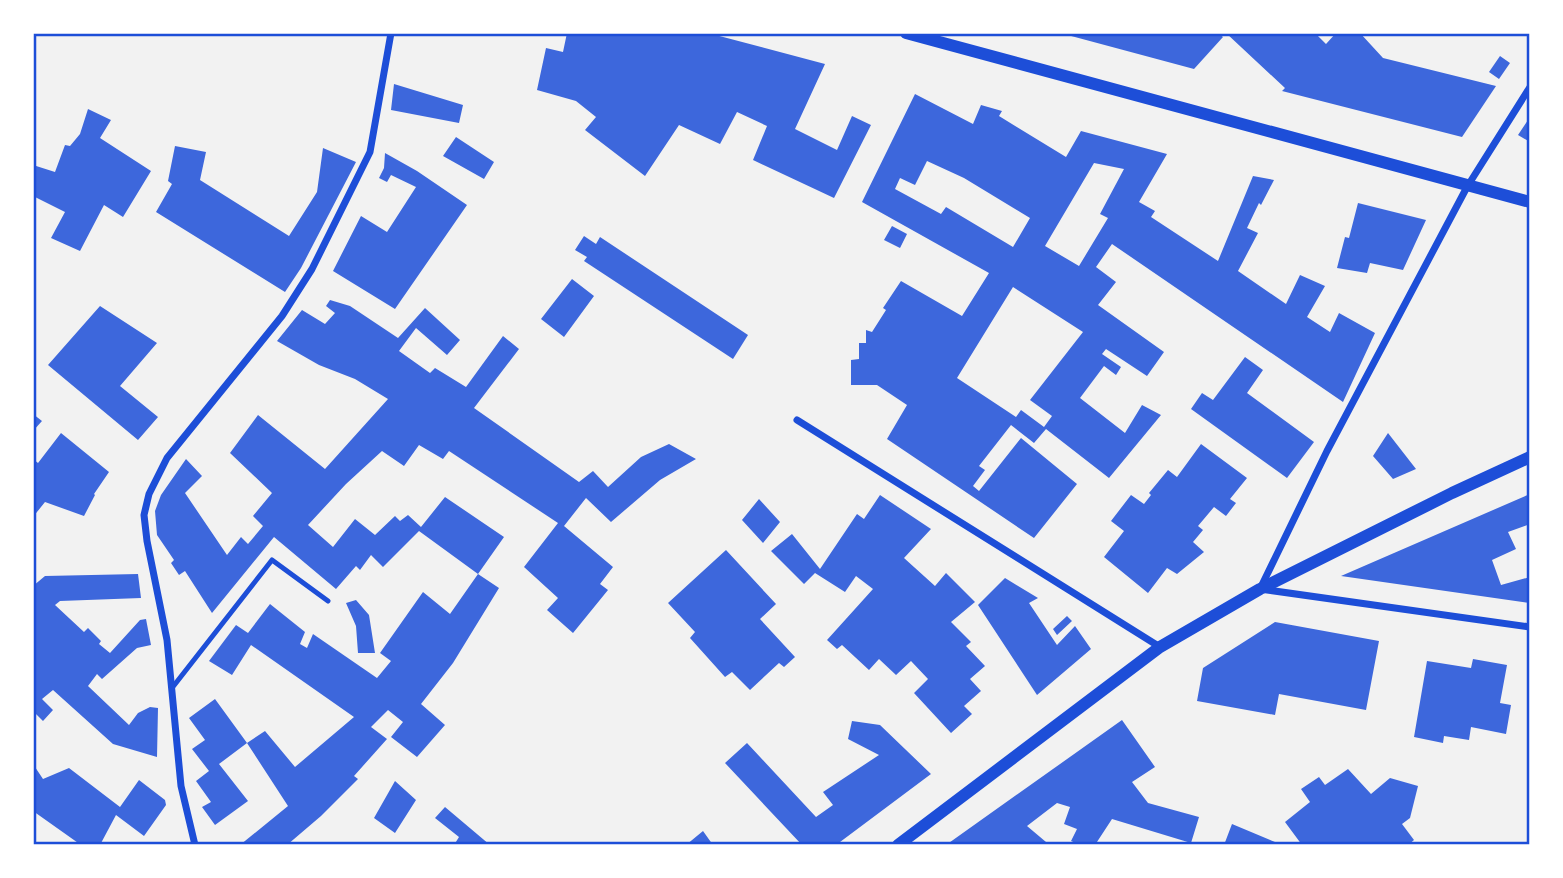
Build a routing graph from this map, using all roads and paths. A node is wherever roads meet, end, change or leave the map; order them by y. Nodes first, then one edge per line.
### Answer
1 (391, 33) edge
2 (906, 33) edge
3 (1530, 87) edge
4 (1467, 187) junction
5 (1530, 202) edge
6 (797, 420) dead end
7 (1530, 457) edge
8 (1260, 589) junction
9 (328, 600) dead end
10 (1530, 627) edge
11 (1160, 647) junction
12 (172, 689) junction
13 (195, 845) edge
14 (898, 845) edge

1 - 12 street
2 - 4 street
3 - 4 street
4 - 5 street
4 - 8 street
6 - 11 street
7 - 8 street
8 - 10 street
8 - 11 street
9 - 12 lane
11 - 14 street
12 - 13 street

